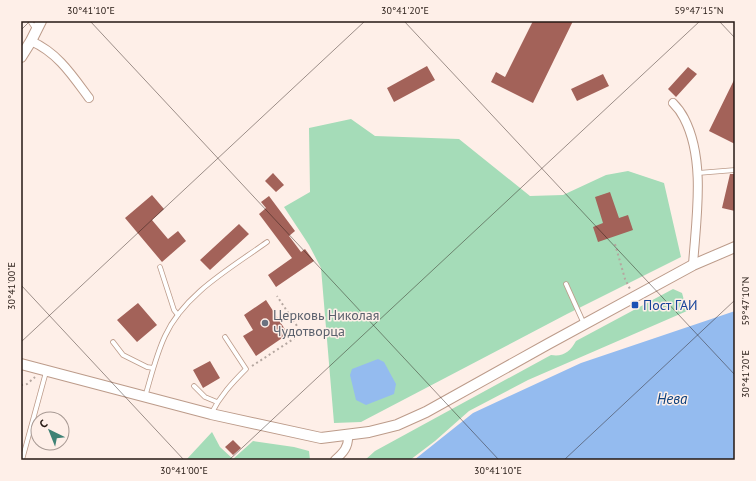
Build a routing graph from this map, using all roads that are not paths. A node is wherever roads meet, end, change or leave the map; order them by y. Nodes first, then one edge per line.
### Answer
1 (30, 21) edge
2 (41, 21) edge
3 (36, 31) junction
4 (31, 41) junction
5 (21, 57) edge
6 (88, 98) dead end
7 (673, 103) dead end
8 (735, 170) edge
9 (697, 173) junction
10 (267, 242) dead end
11 (735, 247) edge
12 (693, 265) junction
13 (160, 267) dead end
14 (566, 284) dead end
15 (178, 315) junction
16 (584, 324) junction
17 (225, 337) dead end
18 (113, 342) dead end
19 (21, 364) edge
20 (153, 368) junction
21 (46, 371) junction
22 (194, 386) dead end
23 (144, 397) junction
24 (217, 402) junction
25 (211, 414) junction
26 (348, 435) junction
27 (22, 460) edge
28 (335, 460) edge

1 - 3 lane
2 - 3 street
3 - 4 street
4 - 5 street
4 - 6 street
7 - 9 street
8 - 9 lane
9 - 12 street
10 - 15 lane
11 - 12 street
12 - 16 street
13 - 15 lane
14 - 16 lane
15 - 20 lane
16 - 26 street
17 - 24 lane
18 - 20 lane
19 - 21 street
20 - 23 lane
21 - 23 street
21 - 27 lane
22 - 24 lane
23 - 25 street
24 - 25 lane
25 - 26 street
26 - 28 street

